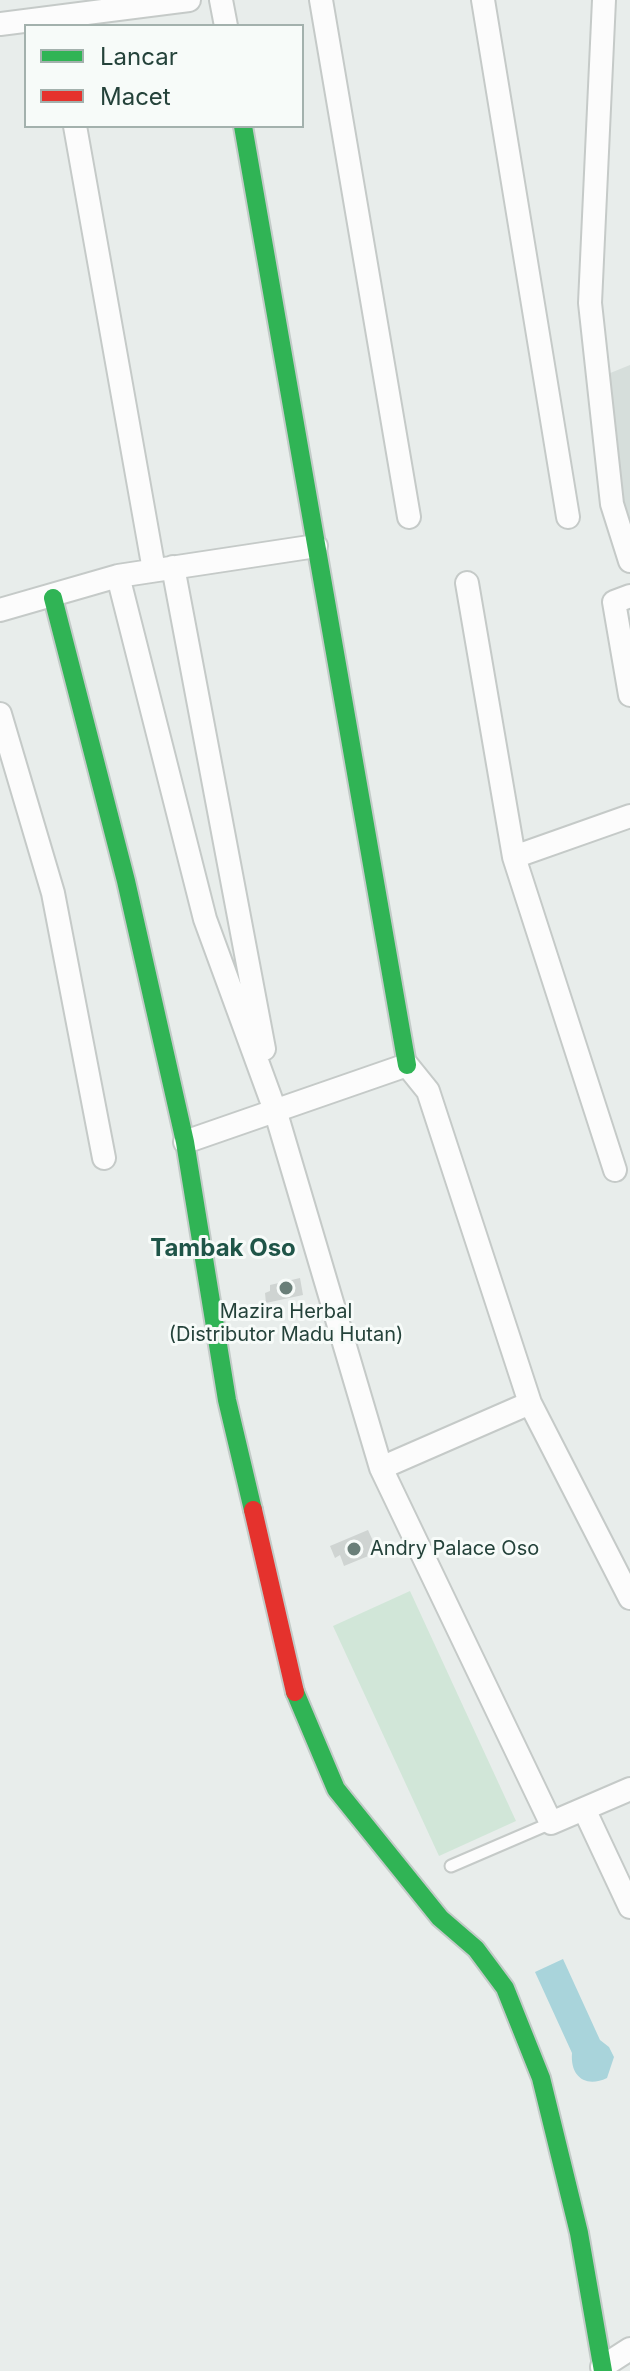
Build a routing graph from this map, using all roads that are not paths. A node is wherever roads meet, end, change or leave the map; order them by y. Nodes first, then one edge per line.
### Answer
1 (186, 0) edge
2 (221, 0) edge
3 (321, 0) edge
4 (483, 0) edge
5 (604, 0) edge
6 (45, 15) edge
7 (0, 24) edge
8 (226, 24) edge
9 (75, 128) edge
10 (243, 128) edge
11 (409, 517) dead end
12 (568, 517) dead end
13 (316, 546) junction
14 (630, 561) edge
15 (163, 568) junction
16 (118, 576) junction
17 (467, 583) dead end
18 (630, 596) edge
19 (53, 598) junction
20 (0, 610) edge
21 (630, 695) edge
22 (0, 714) edge
23 (630, 816) edge
24 (514, 857) junction
25 (407, 1065) junction
26 (276, 1113) junction
27 (185, 1142) junction
28 (104, 1158) dead end
29 (615, 1170) dead end
30 (530, 1403) junction
31 (381, 1468) junction
32 (630, 1598) edge
33 (630, 1789) edge
34 (584, 1809) junction
35 (551, 1823) junction
36 (451, 1866) dead end
37 (630, 1907) edge
38 (630, 2349) edge
39 (602, 2369) edge

1 - 6 street
2 - 8 street
3 - 11 street
4 - 12 street
5 - 14 street
6 - 7 street
9 - 15 street
10 - 13 street
13 - 15 street
13 - 25 street
15 - 16 street
15 - 26 street
16 - 19 street
16 - 26 street
17 - 24 street
18 - 21 street
19 - 20 street
19 - 27 street
22 - 28 street
23 - 24 street
24 - 29 street
25 - 26 street
25 - 30 street
26 - 27 street
26 - 31 street
27 - 39 street
30 - 31 street
30 - 32 street
31 - 35 street
33 - 34 street
34 - 35 street
34 - 37 street
35 - 36 lane
38 - 39 street

